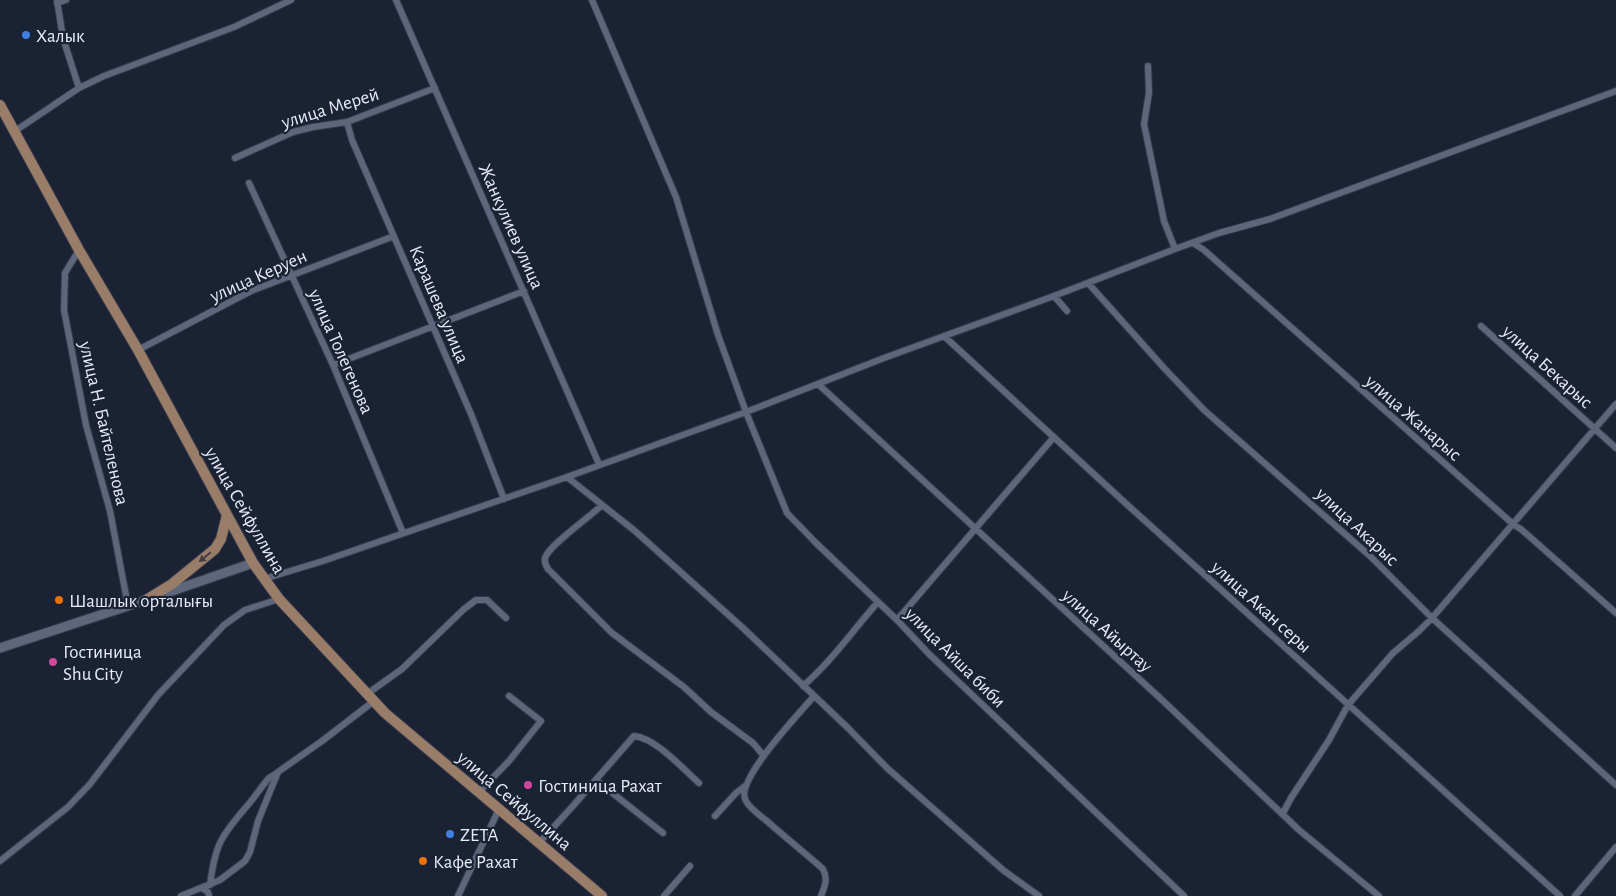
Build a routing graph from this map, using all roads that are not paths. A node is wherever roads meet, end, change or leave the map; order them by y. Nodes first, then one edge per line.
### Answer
1 (66, 0) edge
2 (291, 0) edge
3 (396, 0) edge
4 (592, 0) edge
5 (57, 2) edge
6 (1148, 66) dead end
7 (80, 88) junction
8 (435, 88) junction
9 (1616, 92) edge
10 (0, 106) edge
11 (347, 122) junction
12 (15, 131) junction
13 (235, 158) dead end
14 (249, 183) dead end
15 (394, 236) junction
16 (1193, 243) junction
17 (1175, 249) junction
18 (79, 250) junction
19 (291, 274) junction
20 (1088, 283) junction
21 (524, 291) junction
22 (1054, 296) junction
23 (1067, 312) dead end
24 (433, 326) junction
25 (1481, 326) dead end
26 (944, 336) junction
27 (138, 350) junction
28 (332, 365) junction
29 (818, 384) junction
30 (1616, 404) edge
31 (746, 412) junction
32 (1594, 428) junction
33 (1054, 437) junction
34 (1616, 448) edge
35 (599, 464) junction
36 (567, 477) junction
37 (504, 499) junction
38 (602, 505) junction
39 (227, 515) junction
40 (1513, 524) junction
41 (975, 530) junction
42 (403, 533) junction
43 (253, 563) junction
44 (264, 579) junction
45 (279, 599) junction
46 (146, 600) junction
47 (878, 602) junction
48 (128, 606) junction
49 (1616, 613) edge
50 (506, 618) dead end
51 (1432, 618) junction
52 (897, 620) junction
53 (0, 648) edge
54 (803, 686) junction
55 (509, 696) dead end
56 (814, 696) junction
57 (370, 697) junction
58 (1348, 705) junction
59 (764, 756) junction
60 (278, 772) junction
61 (596, 780) junction
62 (699, 783) dead end
63 (1616, 785) edge
64 (745, 786) junction
65 (479, 792) junction
66 (499, 809) junction
67 (1283, 813) junction
68 (715, 816) dead end
69 (663, 833) dead end
70 (539, 843) junction
71 (1616, 847) edge
72 (0, 861) edge
73 (690, 866) dead end
74 (210, 885) junction
75 (202, 888) junction
76 (181, 896) edge
77 (209, 896) edge
78 (458, 896) edge
79 (602, 896) edge
80 (664, 896) edge
81 (821, 896) edge
82 (1039, 896) edge
83 (1184, 896) edge
84 (1379, 896) edge
85 (1560, 896) edge
86 (1575, 896) edge

1 - 5 street
2 - 7 street
3 - 8 street, Жанкулиев улица
4 - 31 street, улица Айша биби
5 - 7 street
6 - 17 street
7 - 12 street
8 - 11 street, улица Мерей
8 - 21 street, Жанкулиев улица
9 - 16 street
10 - 12 main road, улица Сейфуллина
11 - 13 street, улица Мерей
11 - 15 street, Карашева улица
12 - 18 main road, улица Сейфуллина
14 - 19 street, улица Толегенова
15 - 19 street, улица Керуен
15 - 24 street, Карашева улица
16 - 17 street
16 - 40 street, улица Жанарыс
17 - 20 street
18 - 27 main road, улица Сейфуллина
18 - 48 street, улица Н. Байтеленова
19 - 27 street, улица Керуен
19 - 28 street, улица Толегенова
20 - 22 street
20 - 51 street, улица Акарыс
21 - 24 street
21 - 35 street, Жанкулиев улица
22 - 23 street
22 - 26 street
24 - 28 street
24 - 37 street, Карашева улица
25 - 32 street, улица Бекарыс
26 - 29 street
26 - 33 street, улица Акан серы
27 - 39 main road, улица Сейфуллина
28 - 42 street, улица Толегенова
29 - 31 street
29 - 41 street, улица Айыртау
30 - 32 street
31 - 35 street
31 - 47 street, улица Айша биби
32 - 34 street, улица Бекарыс
32 - 40 street
33 - 41 street
33 - 58 street, улица Акан серы
35 - 36 street
36 - 37 street
36 - 38 street
37 - 42 street
38 - 54 street
38 - 59 street
39 - 43 main road, улица Сейфуллина
39 -> 46 main road
40 - 49 street, улица Жанарыс
40 - 51 street
41 - 52 street
41 - 67 street, улица Айыртау
42 - 44 street
43 - 44 main road, улица Сейфуллина
43 - 46 street
44 - 45 main road, улица Сейфуллина
45 - 57 main road, улица Сейфуллина
45 - 72 street
46 - 48 street
47 - 52 street, улица Айша биби
47 - 54 street
48 - 53 street
50 - 57 street
51 - 58 street
51 - 63 street, улица Акарыс
52 - 83 street, улица Айша биби
54 - 56 street
55 - 65 street
56 - 59 street
56 - 82 street
57 - 60 street
57 - 65 main road, улица Сейфуллина
58 - 67 street
58 - 85 street, улица Акан серы
59 - 64 street
60 - 74 street
60 - 74 street
61 - 62 street
61 - 69 street
61 - 70 street
64 - 68 street
64 - 81 street
65 - 66 main road, улица Сейфуллина
66 - 70 main road, улица Сейфуллина
66 - 78 street
67 - 84 street, улица Айыртау
70 - 79 main road, улица Сейфуллина
71 - 86 street
73 - 80 street
74 - 75 street
75 - 76 street
75 - 77 street

